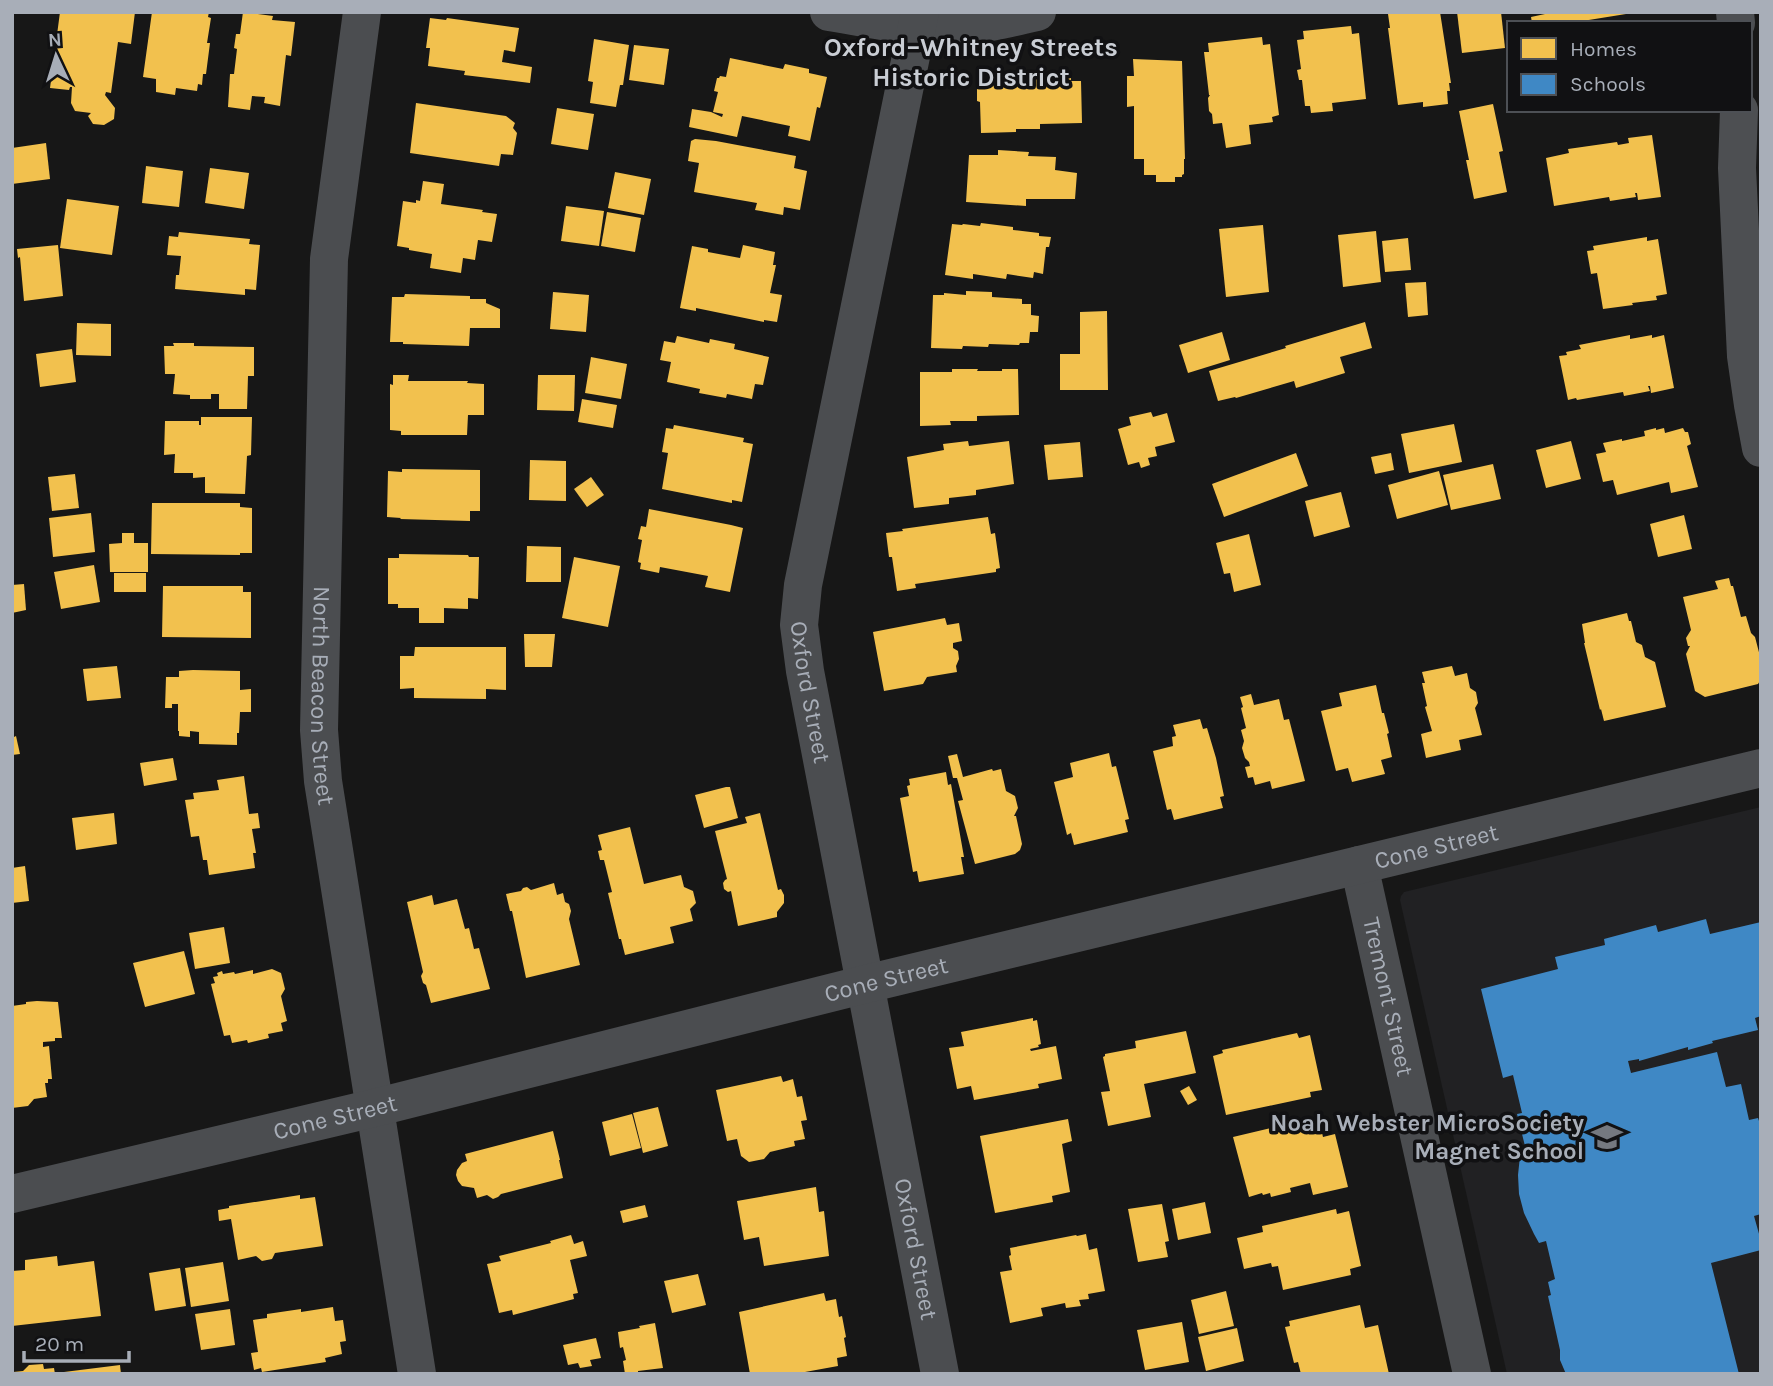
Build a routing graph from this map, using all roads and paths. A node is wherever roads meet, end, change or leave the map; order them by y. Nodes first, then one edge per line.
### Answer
1 (362, 12) edge
2 (829, 12) edge
3 (1037, 12) edge
4 (918, 19) edge
5 (1739, 112) edge
6 (1761, 448) edge
7 (1761, 768) edge
8 (1359, 865) junction
9 (866, 984) junction
10 (374, 1108) junction
11 (12, 1194) edge
12 (417, 1374) edge
13 (940, 1374) edge
14 (1472, 1374) edge

1 - 10 street, North Beacon Street
2 - 4 street
3 - 4 street
4 - 9 street, Oxford Street
5 - 6 main road
7 - 8 street, Cone Street
8 - 9 street, Cone Street
8 - 14 street, Tremont Street
9 - 10 street, Cone Street
9 - 13 street, Oxford Street
10 - 11 street, Cone Street
10 - 12 street, North Beacon Street

